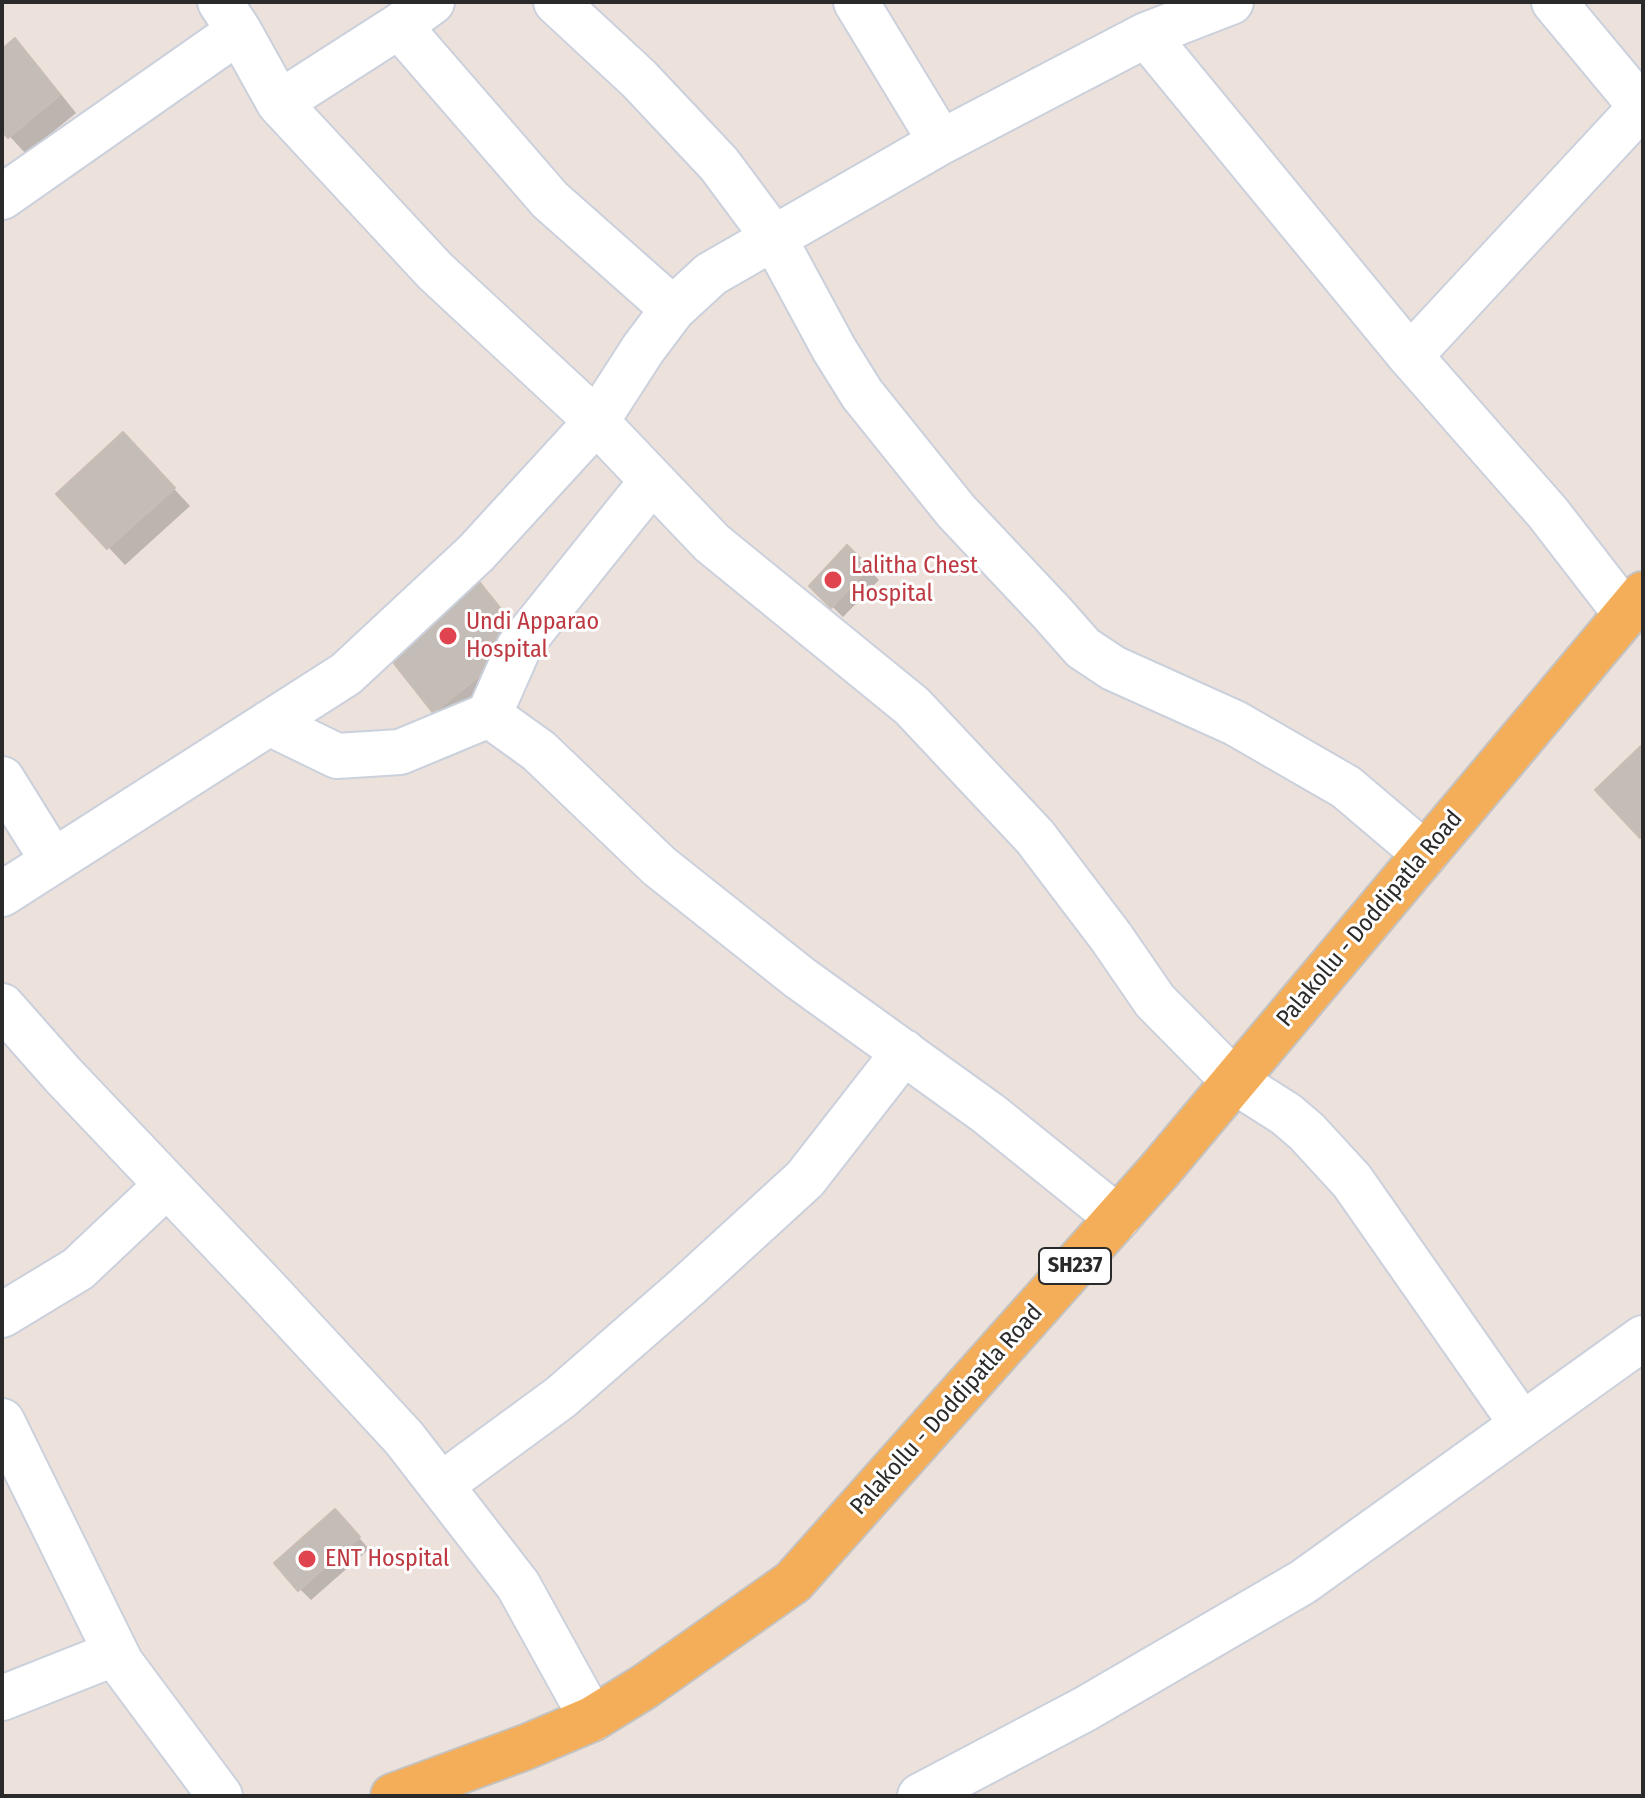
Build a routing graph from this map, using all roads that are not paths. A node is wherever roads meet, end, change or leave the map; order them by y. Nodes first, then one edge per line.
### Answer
1 (556, 2) edge
2 (856, 2) edge
3 (1231, 2) edge
4 (1554, 2) edge
5 (415, 14) edge
6 (229, 17) edge
7 (1146, 35) junction
8 (279, 103) junction
9 (1642, 108) edge
10 (941, 142) junction
11 (2, 197) edge
12 (774, 238) junction
13 (673, 309) junction
14 (1410, 356) junction
15 (596, 422) junction
16 (652, 481) junction
17 (1635, 604) edge
18 (489, 715) junction
19 (269, 723) junction
20 (2, 779) edge
21 (1425, 854) junction
22 (53, 861) junction
23 (2, 894) edge
24 (2, 1006) edge
25 (904, 1052) junction
26 (1234, 1081) junction
27 (167, 1185) junction
28 (1118, 1218) junction
29 (2, 1315) edge
30 (1643, 1338) edge
31 (2, 1421) edge
32 (1521, 1423) junction
33 (14, 1476) edge
34 (441, 1485) junction
35 (116, 1653) junction
36 (2, 1698) edge
37 (592, 1719) junction
38 (220, 1796) edge
39 (393, 1796) edge
40 (920, 1796) edge

1 - 12 street
2 - 10 street
3 - 7 street
4 - 9 street
5 - 8 street
5 - 13 street
6 - 8 street
6 - 11 street
7 - 10 street
7 - 14 street
8 - 15 street
9 - 14 street
10 - 12 street
12 - 13 street
12 - 21 street
13 - 15 street
14 - 17 street
15 - 16 street
15 - 19 street
16 - 18 street
16 - 26 street
17 - 21 main road, Palakollu - Doddipatla Road / SH237
18 - 19 street
18 - 25 street
19 - 22 street
20 - 22 street
21 - 26 main road, Palakollu - Doddipatla Road / SH237
22 - 23 street
24 - 27 street
25 - 28 street
25 - 34 street
26 - 28 main road, Palakollu - Doddipatla Road / SH237
26 - 32 street
27 - 29 street
27 - 34 street
28 - 37 main road, Palakollu - Doddipatla Road / SH237
30 - 32 street
31 - 33 street
32 - 40 street
33 - 35 street
34 - 37 street
35 - 36 street
35 - 38 street
37 - 39 main road, Palakollu - Doddipatla Road / SH237

